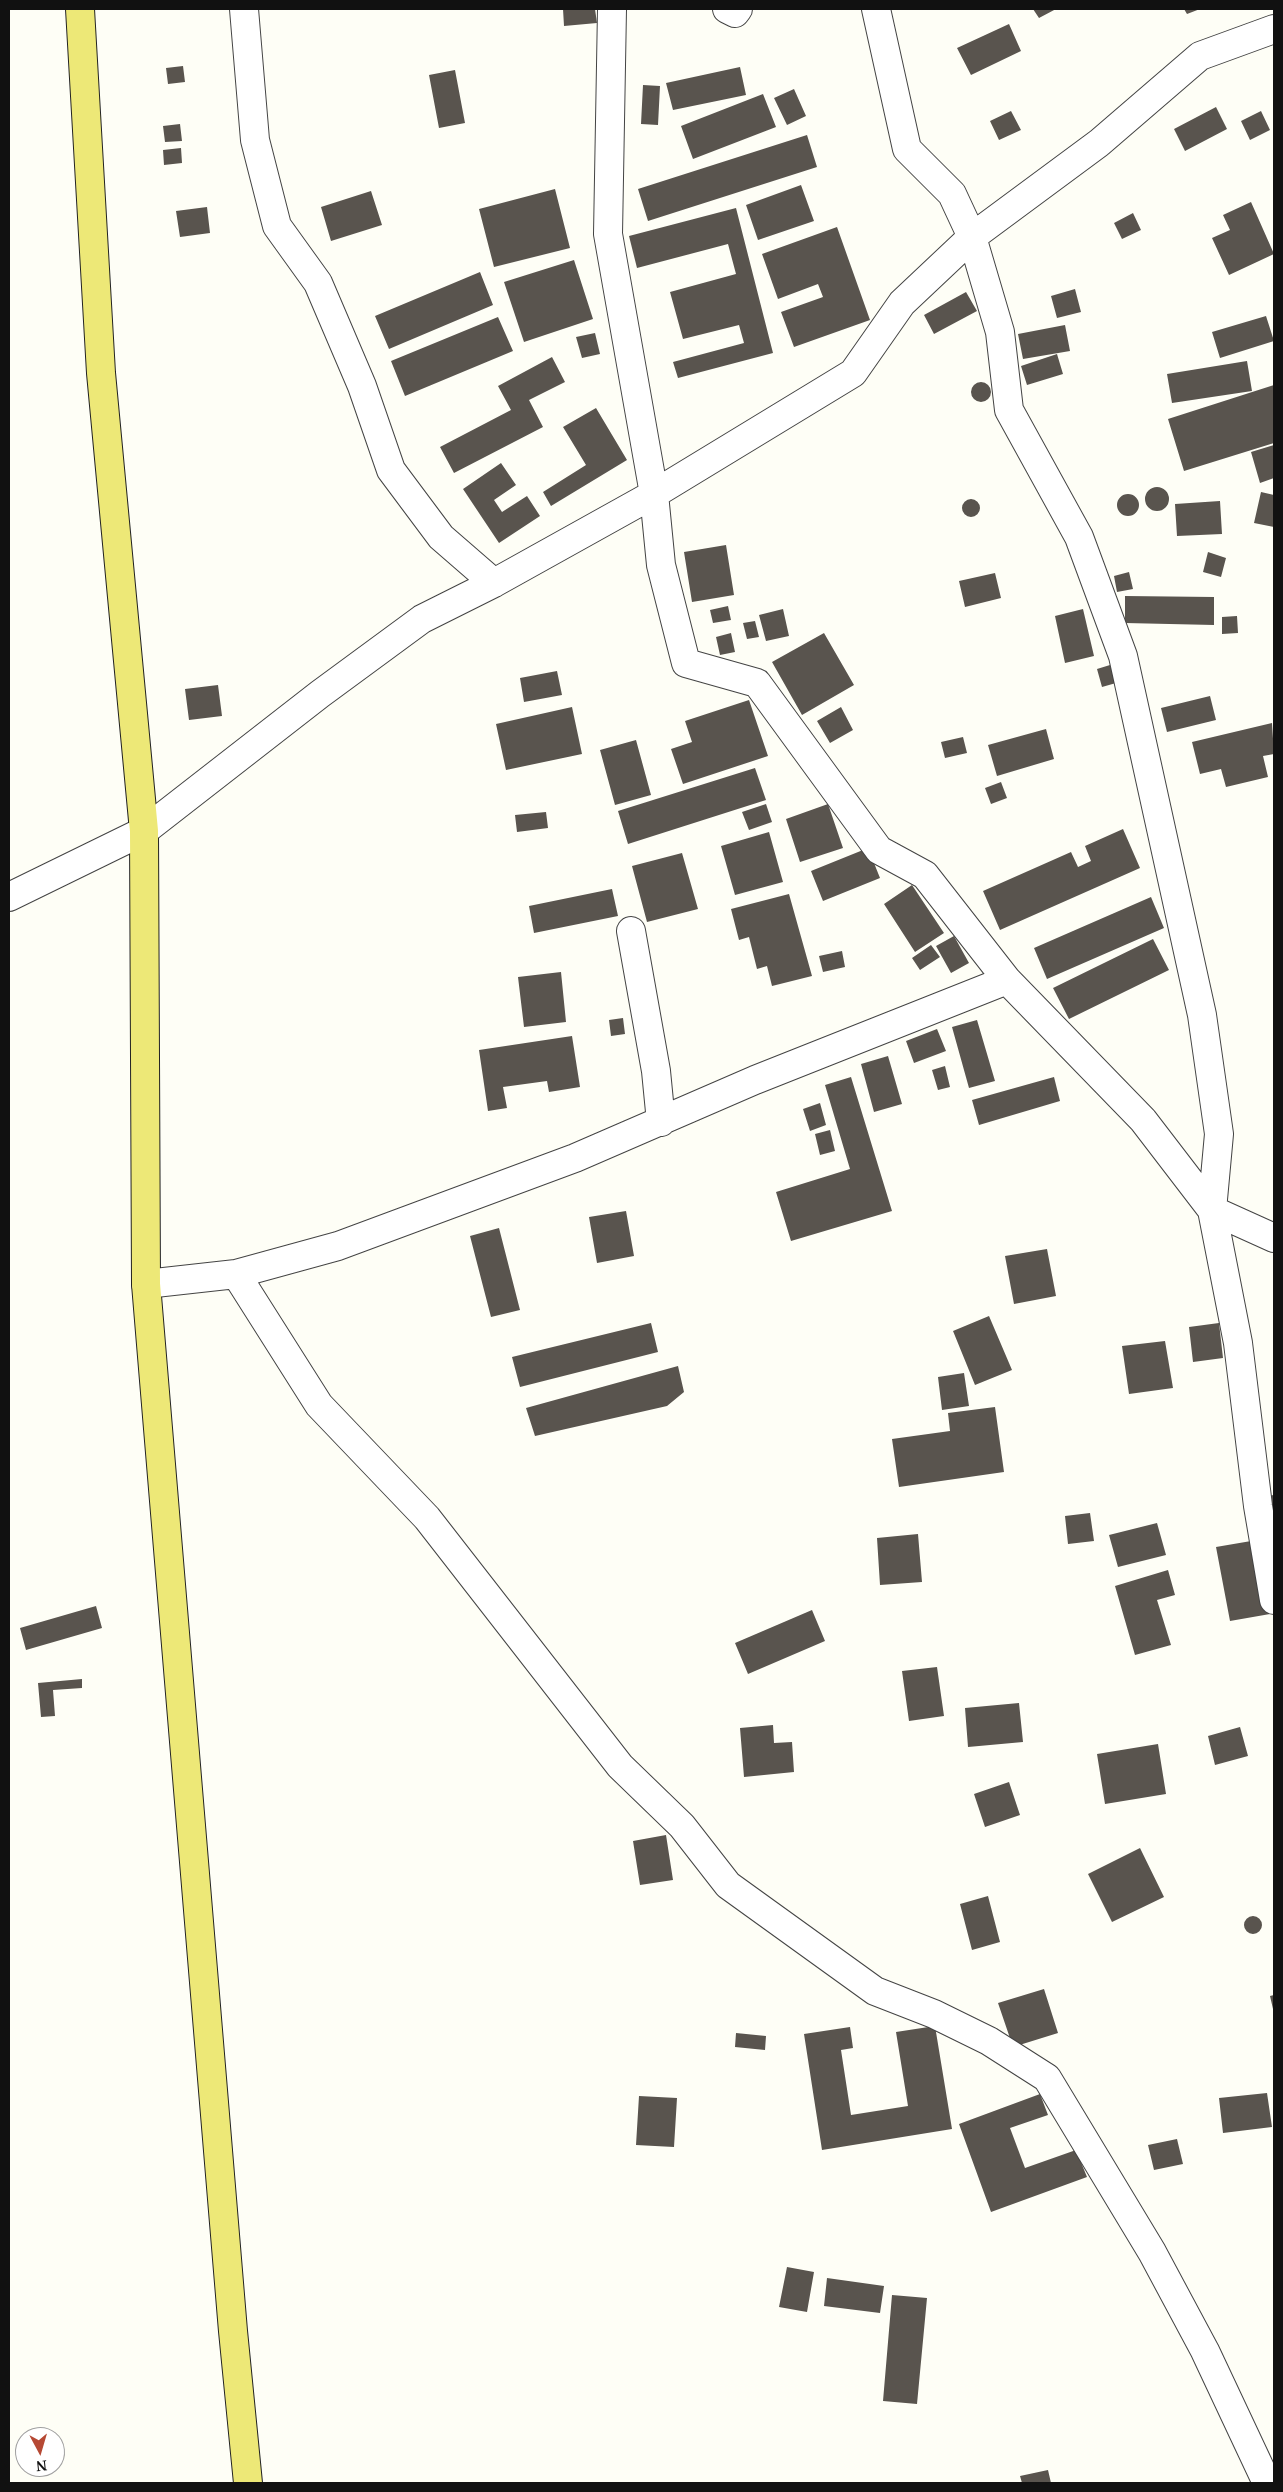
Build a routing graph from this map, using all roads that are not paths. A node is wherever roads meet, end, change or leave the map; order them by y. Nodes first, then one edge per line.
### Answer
1 (80, 9) edge
2 (244, 9) edge
3 (612, 9) edge
4 (727, 9) edge
5 (738, 9) edge
6 (876, 9) edge
7 (1274, 29) edge
8 (972, 237) junction
9 (654, 494) junction
10 (494, 583) junction
11 (144, 831) junction
12 (9, 897) edge
13 (631, 931) dead end
14 (1007, 980) junction
15 (661, 1122) junction
16 (1212, 1210) junction
17 (1274, 1238) edge
18 (236, 1274) junction
19 (146, 1284) junction
20 (1274, 1600) edge
21 (248, 2483) edge
22 (1267, 2483) edge

1 - 11 main road
2 - 10 street
3 - 9 street
4 - 5 street
6 - 8 street
7 - 8 street
8 - 9 street
8 - 16 street
9 - 10 street
9 - 14 street
10 - 11 street
11 - 12 street
11 - 19 main road
13 - 15 street
14 - 15 street
14 - 16 street
15 - 18 street
16 - 17 street
16 - 20 street
18 - 19 street
18 - 22 street
19 - 21 main road

